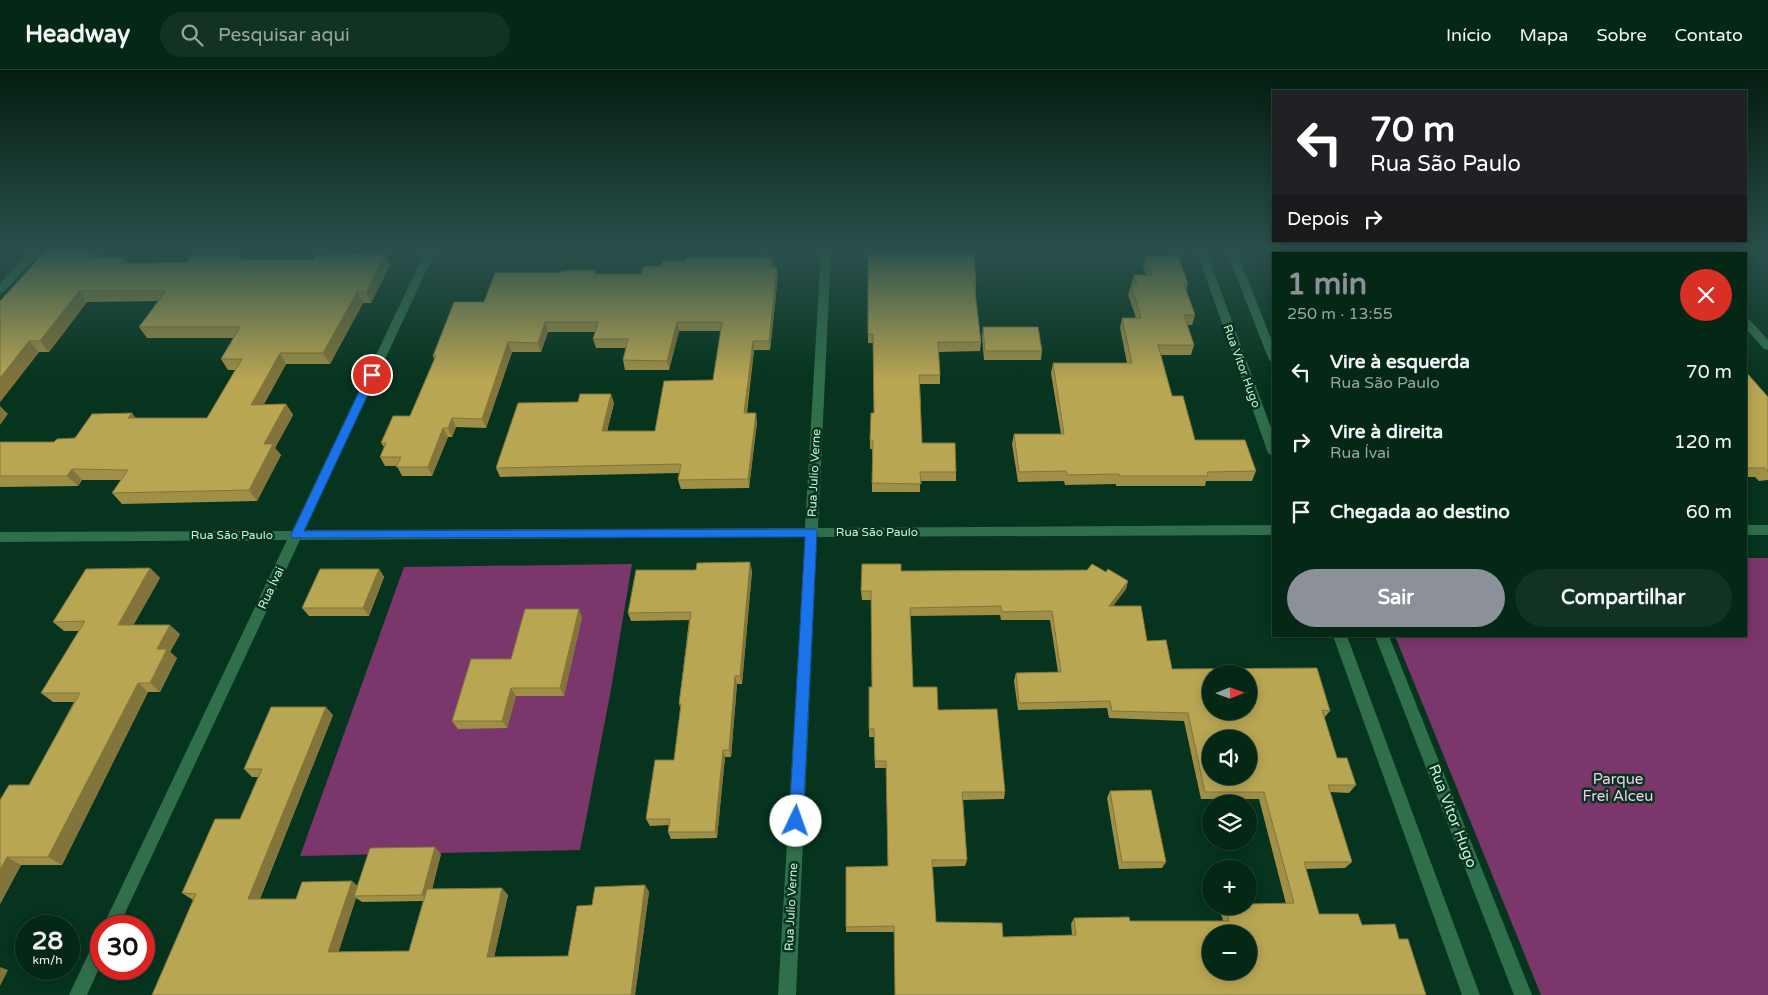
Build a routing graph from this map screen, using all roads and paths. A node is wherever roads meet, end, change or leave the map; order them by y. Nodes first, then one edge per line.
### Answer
1 (411, 293) edge
2 (824, 293) edge
3 (1217, 293) edge
4 (1248, 293) edge
5 (1747, 323) edge
6 (1768, 347) edge
7 (1272, 355) edge
8 (1272, 447) edge
9 (1272, 530) edge
10 (1747, 530) edge
11 (1768, 530) edge
12 (811, 532) junction
13 (296, 535) junction
14 (0, 536) edge
15 (1340, 637) edge
16 (1382, 637) edge
17 (116, 915) edge
18 (90, 969) edge
19 (78, 995) edge
20 (787, 995) edge
21 (1471, 995) edge
22 (1523, 995) edge

1 - 13 street, Rua Ívai
2 - 12 street, Rua Julio Verne
3 - 8 street, Rua Vitor Hugo
4 - 7 street
5 - 6 street
9 - 12 street, Rua São Paulo
10 - 11 street
12 - 13 street, Rua São Paulo
12 - 20 street, Rua Julio Verne
13 - 14 street, Rua São Paulo
13 - 17 street, Rua Ívai
15 - 21 street
16 - 22 street, Rua Vitor Hugo
18 - 19 street

